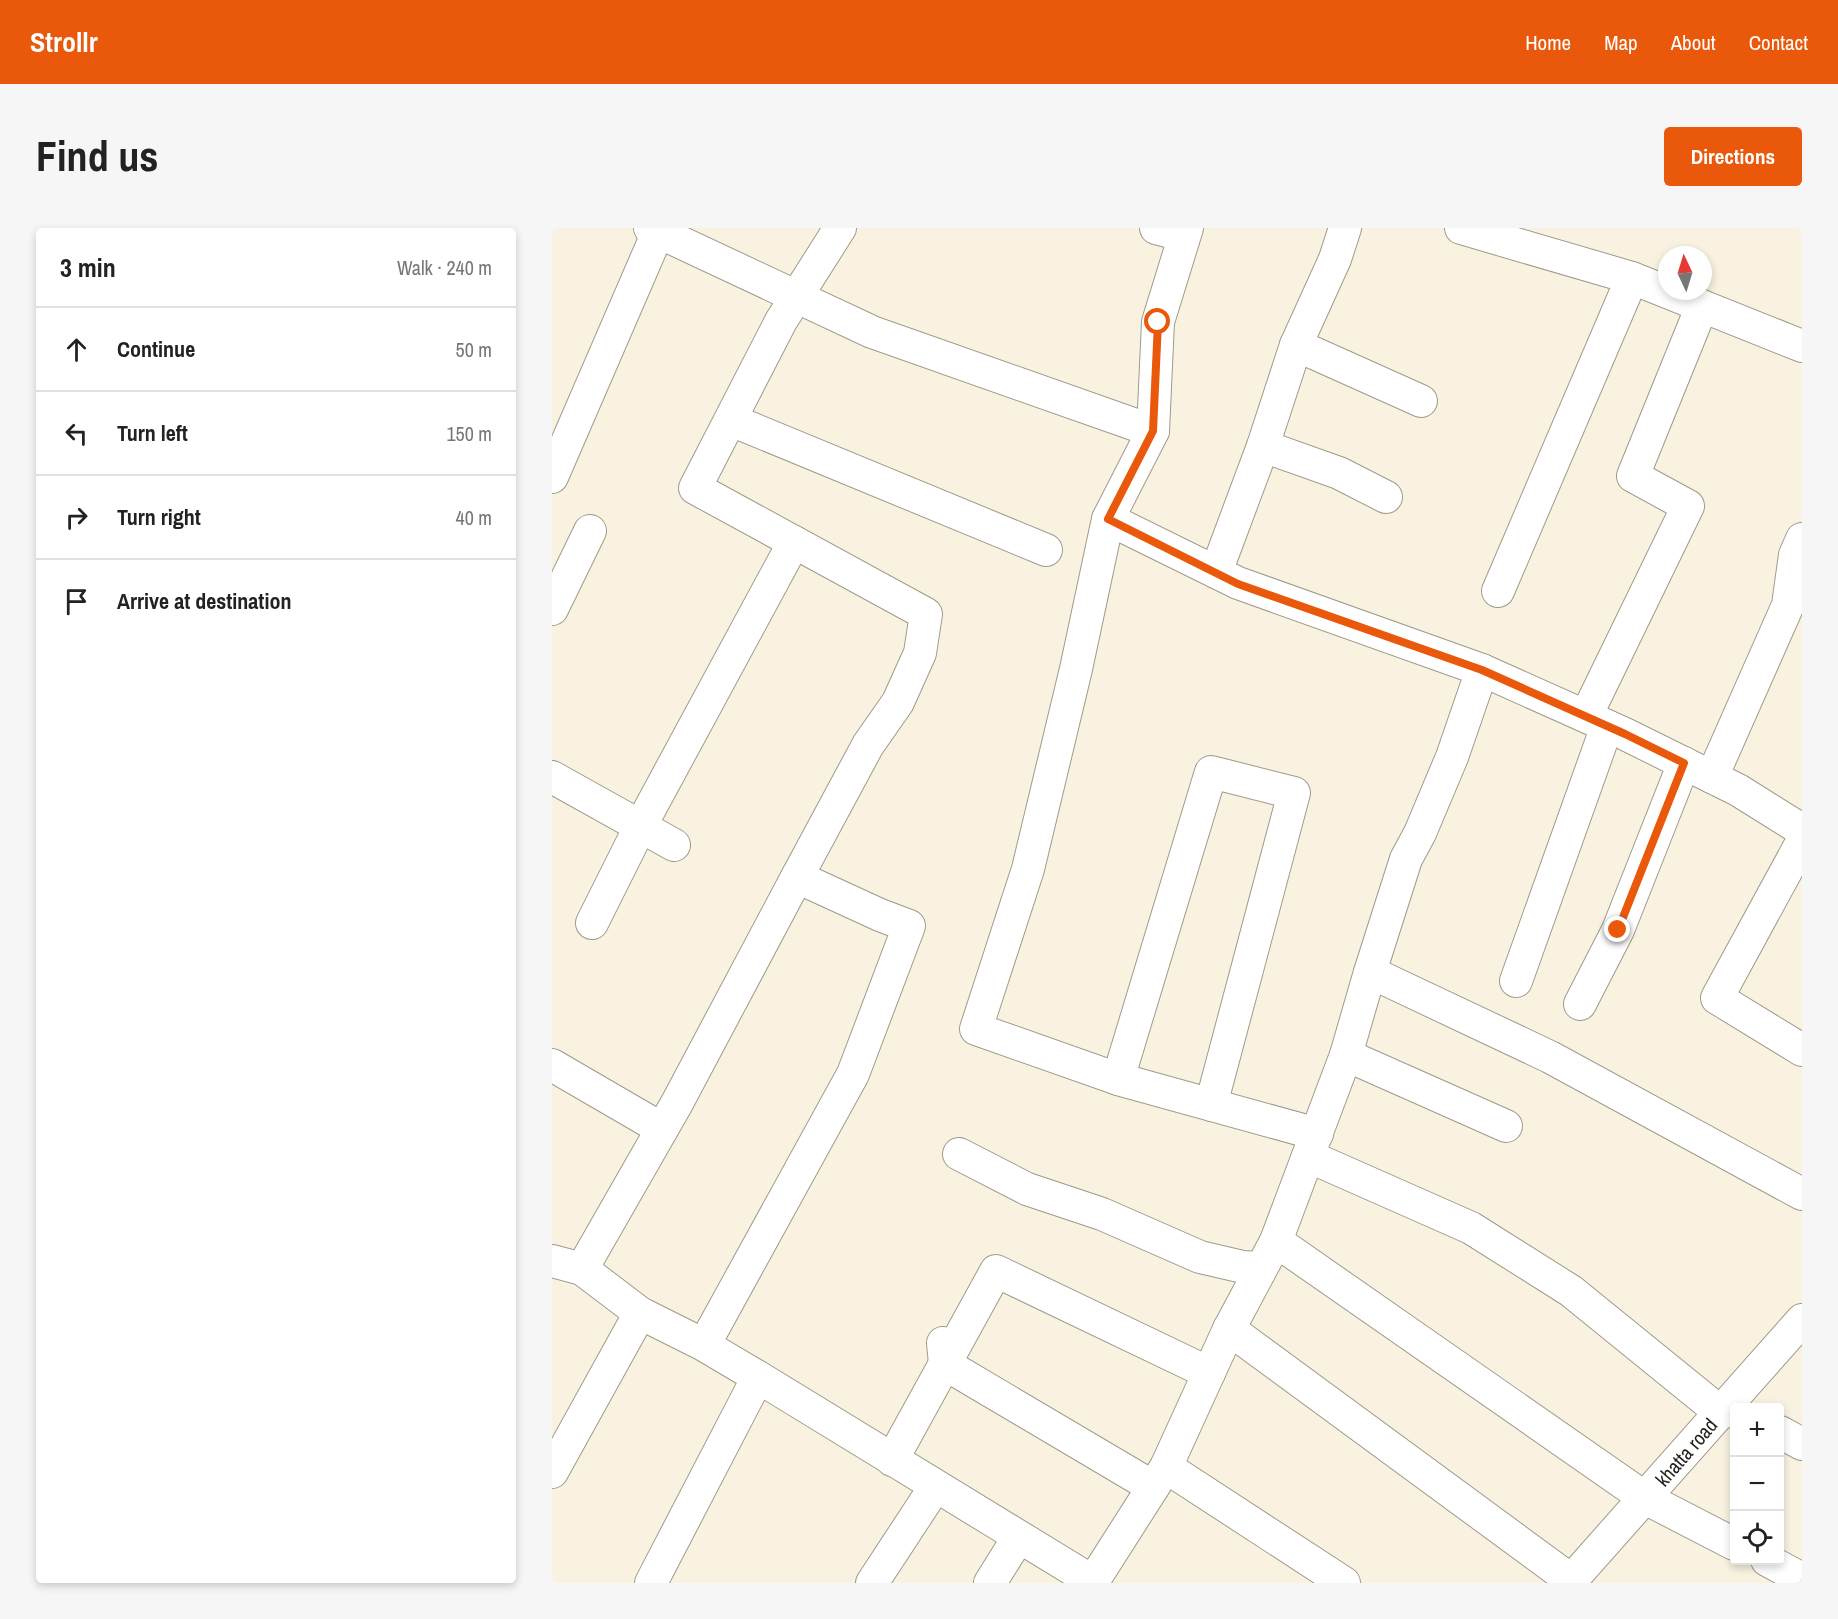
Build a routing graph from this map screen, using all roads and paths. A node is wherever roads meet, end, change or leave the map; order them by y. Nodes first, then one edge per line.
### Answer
1 (840, 228) edge
2 (1345, 228) edge
3 (1461, 228) edge
4 (1170, 229) edge
5 (654, 230) edge
6 (1632, 279) junction
7 (797, 297) junction
8 (1702, 306) junction
9 (1296, 345) junction
10 (1802, 346) edge
11 (1421, 402) dead end
12 (731, 420) junction
13 (1153, 431) junction
14 (1263, 446) junction
15 (552, 477) edge
16 (1386, 497) dead end
17 (1108, 519) junction
18 (590, 531) dead end
19 (1802, 539) edge
20 (794, 542) junction
21 (1046, 550) dead end
22 (1216, 572) junction
23 (1498, 591) dead end
24 (552, 609) edge
25 (1482, 670) junction
26 (1596, 721) junction
27 (1684, 763) junction
28 (552, 777) edge
29 (1712, 777) junction
30 (640, 827) junction
31 (1801, 829) edge
32 (674, 845) dead end
33 (797, 877) junction
34 (592, 923) dead end
35 (1370, 972) junction
36 (1516, 981) dead end
37 (1580, 1004) dead end
38 (1802, 1050) edge
39 (1346, 1054) junction
40 (552, 1065) edge
41 (1118, 1079) junction
42 (1211, 1105) junction
43 (1506, 1126) dead end
44 (662, 1129) junction
45 (1312, 1145) junction
46 (959, 1154) dead end
47 (1802, 1194) edge
48 (1276, 1241) junction
49 (567, 1265) edge
50 (1261, 1268) junction
51 (640, 1313) junction
52 (1802, 1320) edge
53 (1229, 1329) junction
54 (704, 1345) junction
55 (943, 1350) junction
56 (1209, 1373) junction
57 (758, 1377) junction
58 (1727, 1412) edge
59 (1784, 1435) edge
60 (1802, 1444) edge
61 (892, 1460) junction
62 (552, 1472) edge
63 (1160, 1477) junction
64 (935, 1487) junction
65 (1645, 1498) junction
66 (1018, 1538) junction
67 (1730, 1542) edge
68 (1776, 1565) edge
69 (1802, 1579) edge
70 (1570, 1582) edge
71 (651, 1583) edge
72 (872, 1583) edge
73 (990, 1583) edge
74 (1093, 1583) edge
75 (1344, 1583) edge

1 - 7 street
2 - 9 street
3 - 6 street
4 - 13 street
5 - 7 street
5 - 15 street
6 - 8 street
6 - 23 street
7 - 12 street
7 - 13 street
8 - 10 street
8 - 26 street
9 - 11 street
9 - 14 street
12 - 20 street
12 - 21 street
13 - 17 street
14 - 16 street
14 - 22 street
17 - 22 street
17 - 41 street
18 - 24 street
19 - 29 street
20 - 30 street
20 - 33 street
22 - 25 street
25 - 26 street
25 - 35 street
26 - 27 street
26 - 36 street
27 - 29 street
27 - 37 street
28 - 30 street
29 - 31 street
30 - 32 street
30 - 34 street
31 - 38 street
33 - 44 street
33 - 54 street
35 - 39 street
35 - 47 street
39 - 43 street
39 - 45 street
40 - 44 street
41 - 42 street
41 - 42 street
42 - 45 street
44 - 49 street
45 - 48 street
45 - 58 street
46 - 50 street
48 - 50 street
48 - 65 street
49 - 51 street
50 - 53 street
51 - 54 street
51 - 62 street
52 - 58 street, khatta road
53 - 56 street
53 - 70 street
54 - 57 street
55 - 56 street
55 - 61 street
55 - 63 street
56 - 63 street
57 - 61 street
57 - 71 street
58 - 65 street, khatta road
59 - 60 street
61 - 64 street
63 - 74 street
63 - 75 street
64 - 66 street
64 - 72 street
65 - 67 street
65 - 70 street, khatta road
66 - 73 street
66 - 74 street
68 - 69 street

